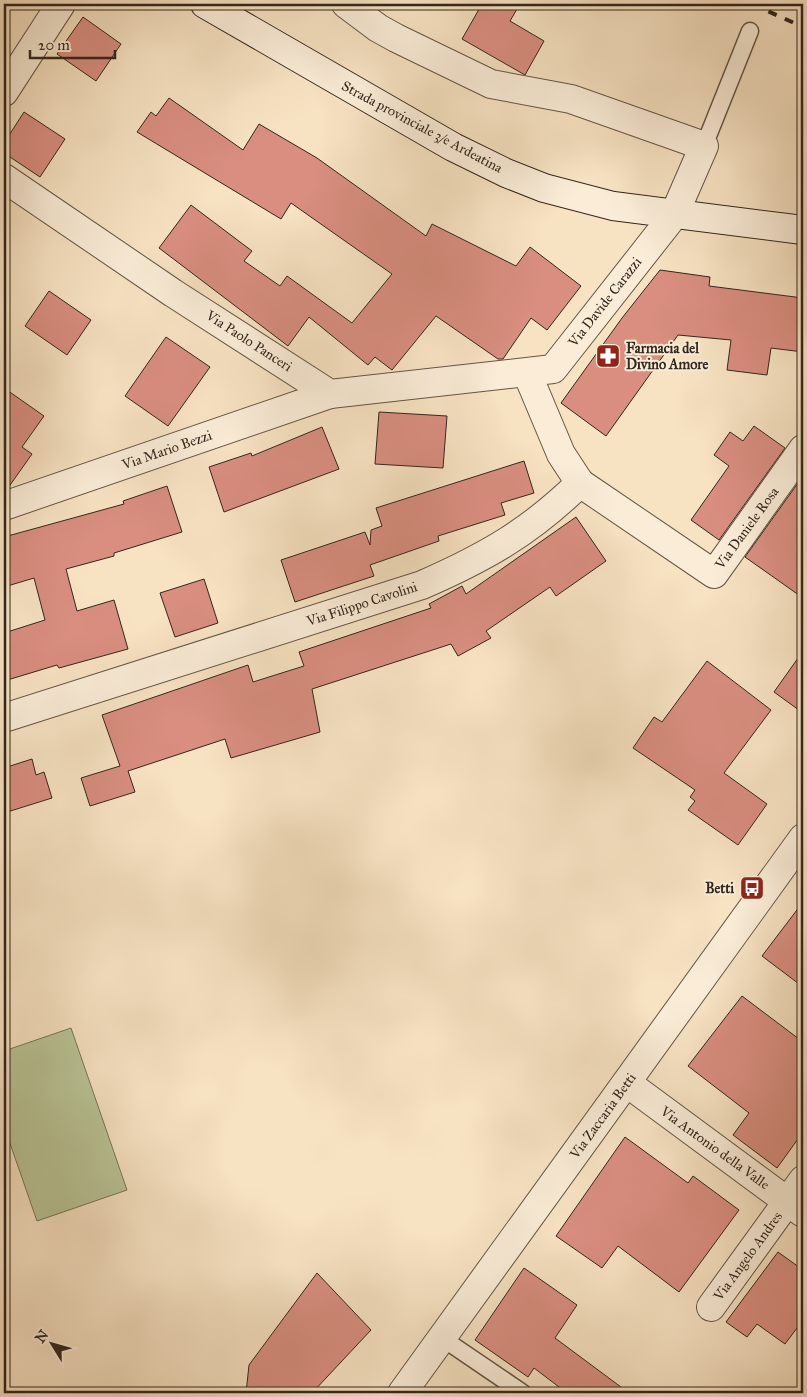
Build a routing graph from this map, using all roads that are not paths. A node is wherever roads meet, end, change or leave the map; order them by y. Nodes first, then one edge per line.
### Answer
1 (61, 4) edge
2 (205, 4) edge
3 (346, 4) edge
4 (750, 31) dead end
5 (4, 92) edge
6 (704, 146) junction
7 (4, 178) edge
8 (674, 215) junction
9 (803, 230) edge
10 (527, 373) junction
11 (330, 394) junction
12 (803, 449) edge
13 (580, 483) junction
14 (4, 506) edge
15 (4, 718) edge
16 (803, 838) edge
17 (627, 1083) junction
18 (798, 1198) edge
19 (711, 1307) dead end
20 (442, 1338) junction
21 (402, 1393) edge
22 (523, 1393) edge

1 - 5 street
2 - 8 street, Strada provinciale 3/e Ardeatina
3 - 6 street
4 - 6 lane
6 - 8 street, Via Davide Carazzi
7 - 11 street, Via Paolo Panceri
8 - 9 street, Strada provinciale 3/e Ardeatina
8 - 10 street, Via Davide Carazzi
10 - 11 street
10 - 13 street
11 - 14 street, Via Mario Bezzi
12 - 13 street, Via Daniele Rosa
13 - 15 street, Via Filippo Cavolini
16 - 17 street, Via Zaccaria Betti
17 - 18 street, Via Antonio della Valle
17 - 20 street, Via Zaccaria Betti
18 - 19 street, Via Angelo Andres
20 - 21 street, Via Zaccaria Betti
20 - 22 lane

